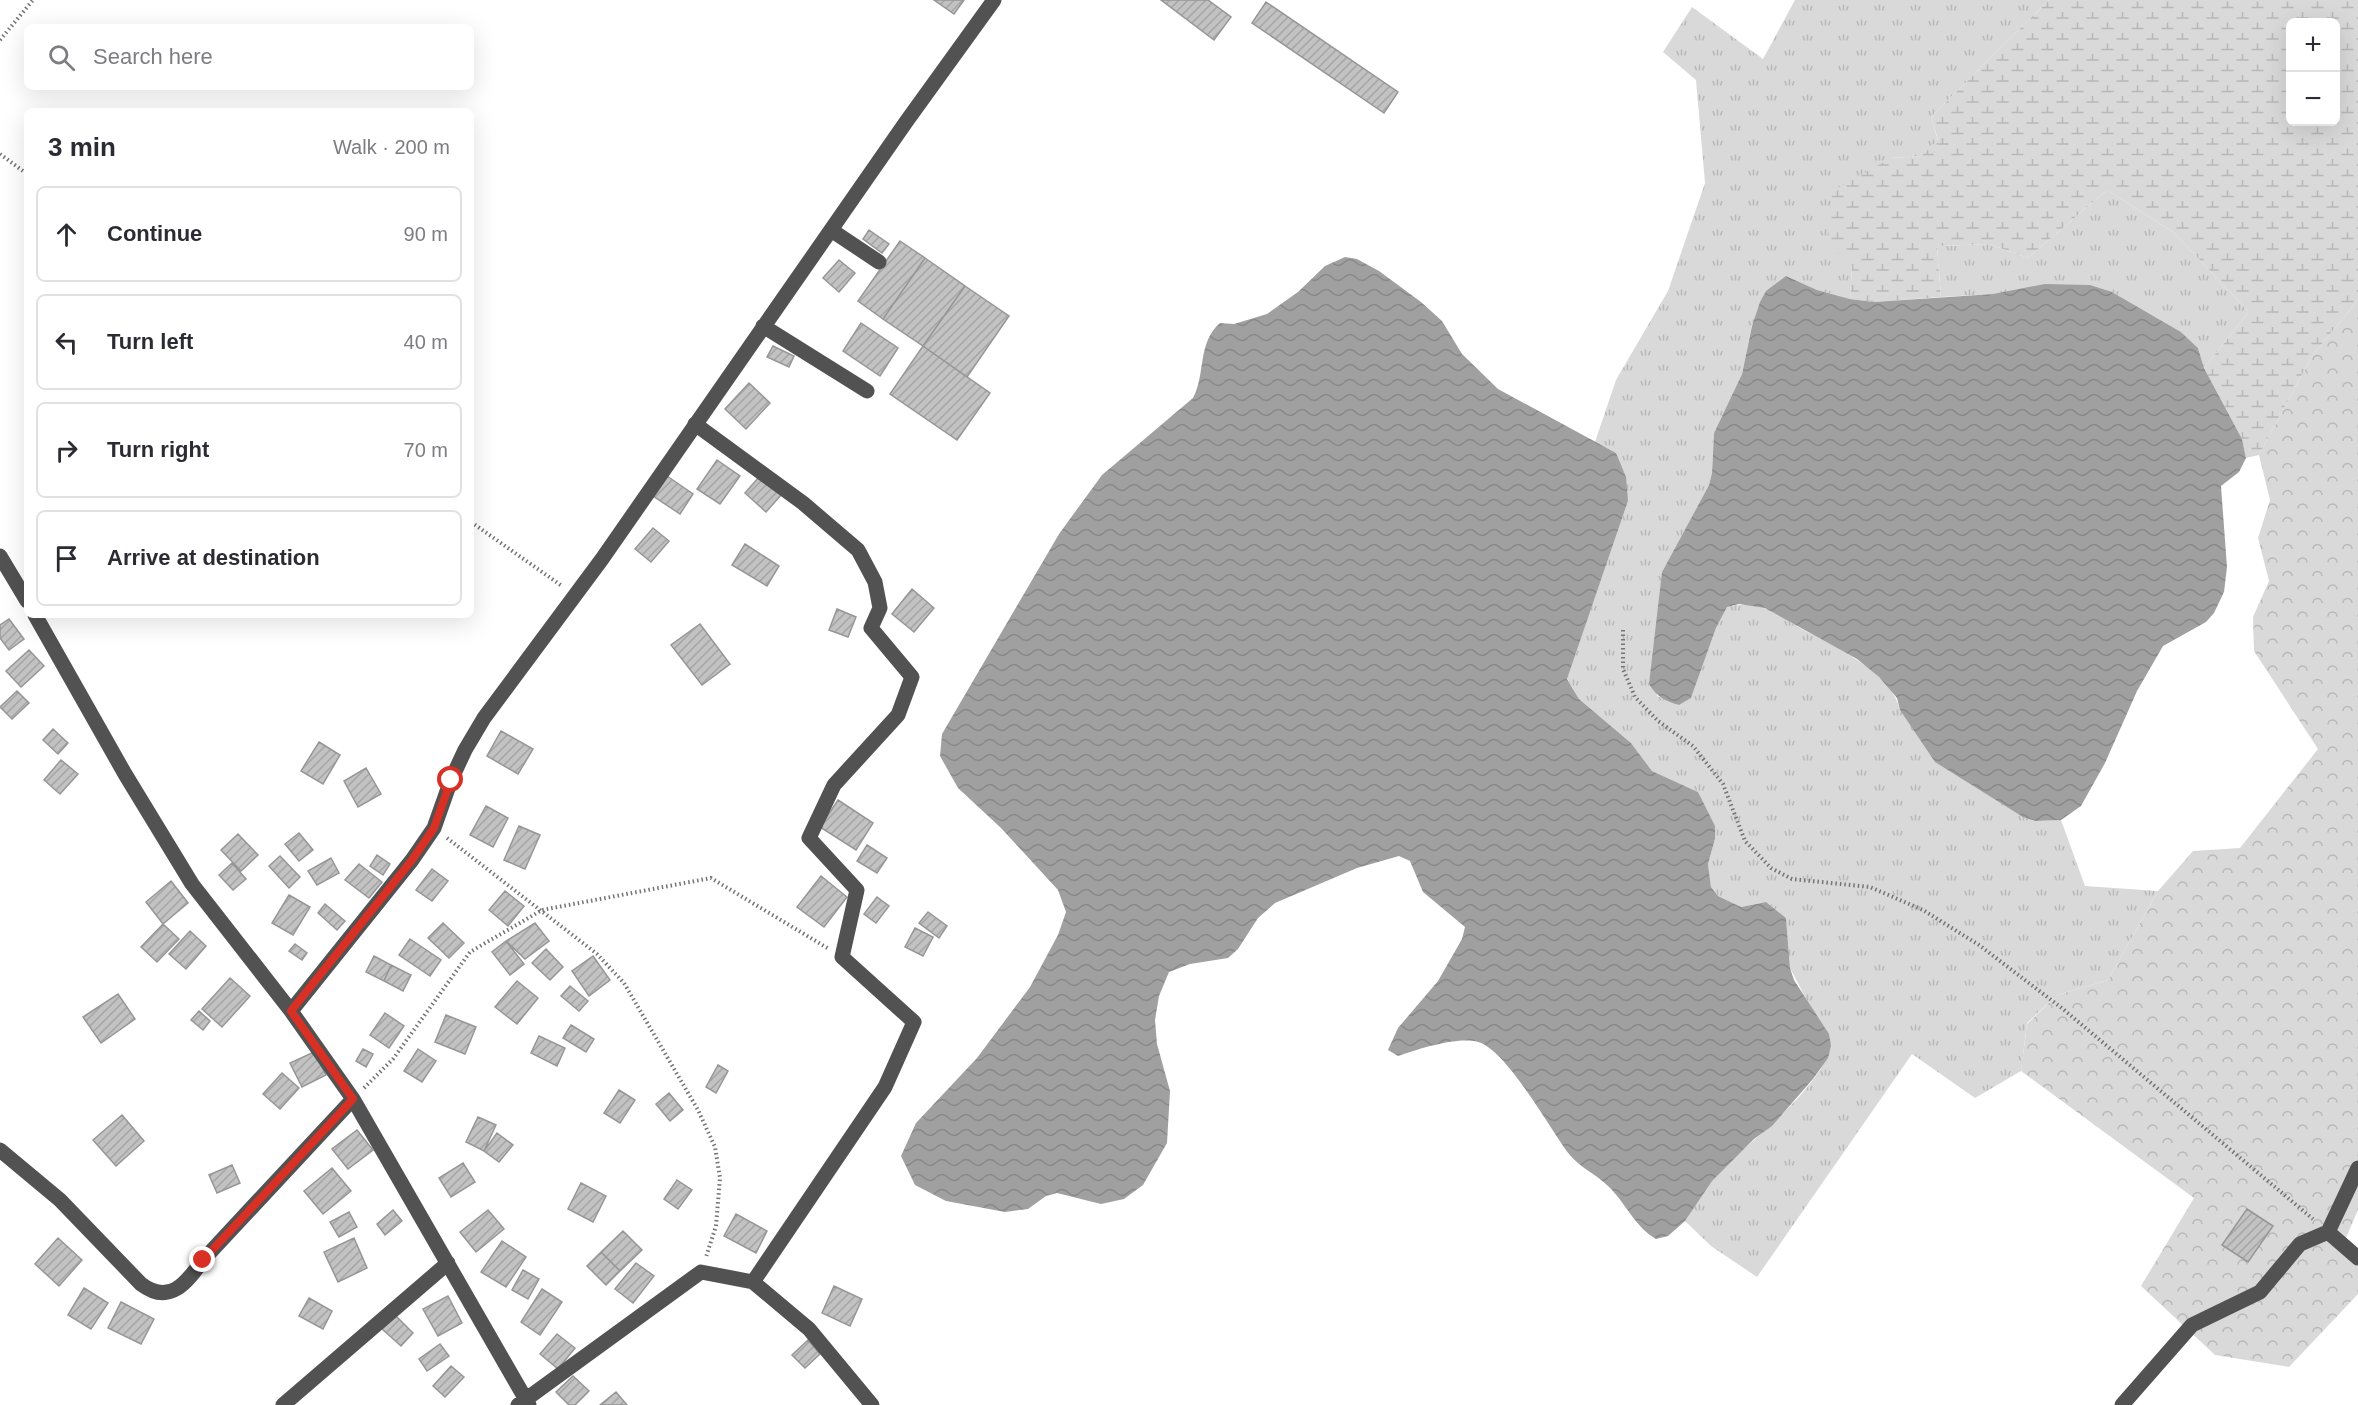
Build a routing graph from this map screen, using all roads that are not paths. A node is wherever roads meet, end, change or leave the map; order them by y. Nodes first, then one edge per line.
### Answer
1 (994, 0) edge
2 (831, 230) junction
3 (879, 262) dead end
4 (763, 326) junction
5 (867, 391) dead end
6 (695, 424) junction
7 (0, 556) edge
8 (24, 596) edge
9 (38, 618) edge
10 (291, 1011) junction
11 (353, 1099) junction
12 (0, 1150) edge
13 (2358, 1168) edge
14 (2328, 1232) junction
15 (2358, 1258) edge
16 (448, 1263) junction
17 (753, 1282) junction
18 (524, 1403) edge
19 (283, 1405) edge
20 (872, 1405) edge
21 (2122, 1405) edge

1 - 2 street
2 - 3 street
2 - 4 street
4 - 5 street
4 - 6 street
6 - 10 street
6 - 17 street
7 - 8 street
9 - 10 street
10 - 11 street
11 - 12 street
11 - 16 street
13 - 14 street
14 - 15 street
14 - 21 street
16 - 18 street
16 - 19 street
17 - 18 street
17 - 20 street

